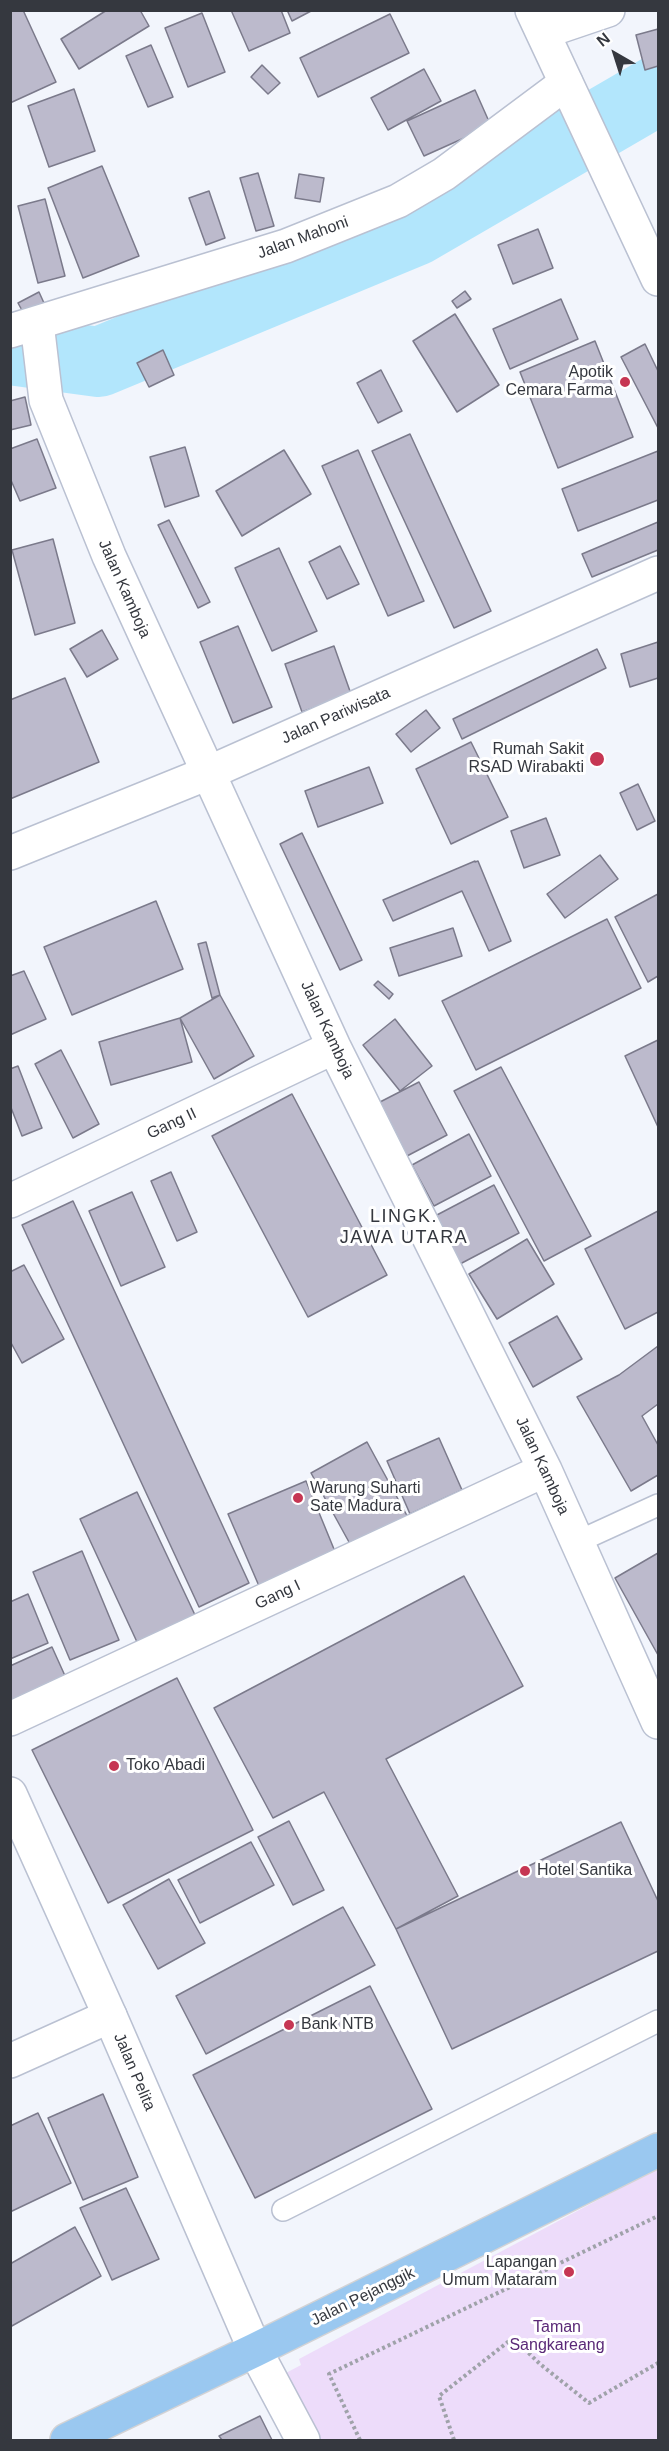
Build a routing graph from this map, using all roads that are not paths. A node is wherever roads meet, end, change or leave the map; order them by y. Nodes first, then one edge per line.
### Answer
1 (608, 10) edge
2 (538, 22) edge
3 (571, 94) junction
4 (658, 279) edge
5 (28, 330) edge
6 (658, 573) edge
7 (207, 773) junction
8 (10, 853) edge
9 (334, 1047) junction
10 (10, 1201) edge
11 (545, 1470) junction
12 (658, 1505) edge
13 (577, 1542) junction
14 (10, 1719) edge
15 (658, 1722) edge
16 (10, 1794) edge
17 (110, 2016) junction
18 (658, 2021) edge
19 (10, 2061) edge
20 (658, 2150) edge
21 (283, 2210) dead end
22 (255, 2350) junction
23 (67, 2440) edge
24 (303, 2440) edge

1 - 2 street
2 - 3 street
3 - 4 street
3 - 5 street, Jalan Mahoni
5 - 7 street, Jalan Kamboja
6 - 7 street, Jalan Pariwisata
7 - 8 street, Jalan Pariwisata
7 - 9 street, Jalan Kamboja
9 - 10 street, Gang II
9 - 11 street, Jalan Kamboja
11 - 13 street, Jalan Kamboja
11 - 14 street, Gang I
12 - 13 lane
13 - 15 street, Jalan Kamboja
16 - 17 street, Jalan Pelita
17 - 19 street
17 - 22 street, Jalan Pelita
18 - 21 lane
20 - 22 main road, Jalan Pejanggik
22 - 23 main road, Jalan Pejanggik
22 - 24 street, Jalan Pelita

